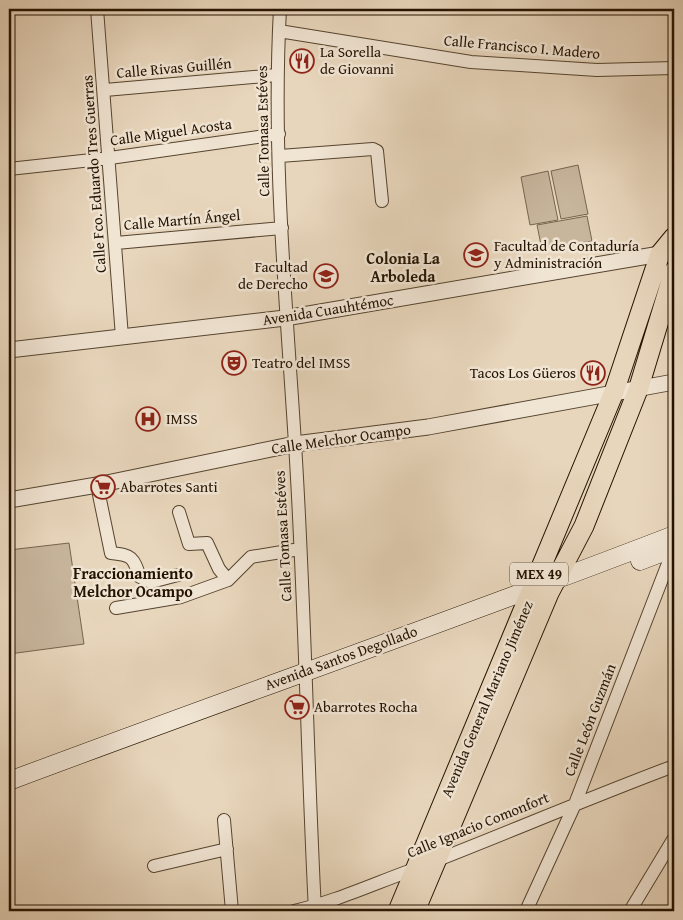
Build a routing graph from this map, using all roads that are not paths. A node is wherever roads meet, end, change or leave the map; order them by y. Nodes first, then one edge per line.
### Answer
1 (97, 9) edge
2 (280, 9) edge
3 (278, 31) junction
4 (674, 68) edge
5 (277, 75) junction
6 (104, 90) junction
7 (279, 134) junction
8 (280, 156) junction
9 (110, 158) junction
10 (9, 169) edge
11 (382, 201) dead end
12 (282, 228) junction
13 (674, 237) edge
14 (116, 243) junction
15 (667, 254) edge
16 (674, 271) edge
17 (285, 318) junction
18 (633, 330) junction
19 (122, 337) junction
20 (655, 337) junction
21 (9, 350) edge
22 (674, 382) edge
23 (639, 388) junction
24 (614, 392) junction
25 (295, 444) junction
26 (97, 485) junction
27 (9, 500) edge
28 (179, 512) dead end
29 (671, 542) edge
30 (300, 548) junction
31 (178, 575) dead end
32 (228, 580) junction
33 (541, 591) junction
34 (116, 608) dead end
35 (307, 676) junction
36 (674, 766) edge
37 (9, 781) edge
38 (9, 794) edge
39 (575, 804) junction
40 (224, 820) dead end
41 (674, 838) edge
42 (227, 849) junction
43 (437, 860) junction
44 (154, 866) dead end
45 (417, 868) junction
46 (319, 910) edge
47 (232, 911) edge
48 (294, 911) edge
49 (398, 911) edge
50 (415, 911) edge
51 (526, 911) edge
52 (630, 911) edge

1 - 6 street, Calle Fco. Eduardo Tres Guerras
2 - 3 street, Calle Tomasa Estéves
3 - 4 street, Calle Francisco I. Madero
3 - 5 street, Calle Tomasa Estéves
5 - 6 street, Calle Rivas Guillén
5 - 7 street, Calle Tomasa Estéves
6 - 9 street, Calle Fco. Eduardo Tres Guerras
7 - 8 street, Calle Tomasa Estéves
7 - 9 street, Calle Miguel Acosta
8 - 11 street
8 - 12 street, Calle Tomasa Estéves
9 - 10 street, Calle Miguel Acosta
9 - 14 street, Calle Fco. Eduardo Tres Guerras
12 - 14 street, Calle Martín Ángel
12 - 17 street, Calle Tomasa Estéves
13 - 15 main road, Avenida General Mariano Jiménez / MEX 49
14 - 19 street, Calle Fco. Eduardo Tres Guerras
15 - 17 street, Avenida Cuauhtémoc
15 - 18 main road, Avenida General Mariano Jiménez / MEX 49
16 - 20 main road, Avenida General Mariano Jiménez / MEX 49
17 - 19 street, Avenida Cuauhtémoc
17 - 25 street, Calle Tomasa Estéves
18 - 20 main road
18 - 24 main road, Avenida General Mariano Jiménez / MEX 49
19 - 21 street, Avenida Cuauhtémoc
20 - 23 main road, Avenida General Mariano Jiménez / MEX 49
22 - 23 street, Calle Melchor Ocampo
23 - 24 street, Calle Melchor Ocampo
23 - 33 main road, Avenida General Mariano Jiménez / MEX 49
24 - 25 street, Calle Melchor Ocampo
24 - 33 main road, Avenida General Mariano Jiménez / MEX 49
25 - 26 street, Calle Melchor Ocampo
25 - 30 street, Calle Tomasa Estéves
26 - 27 street, Calle Melchor Ocampo
26 - 31 street
28 - 32 street
29 - 33 main road, Avenida Santos Degollado
29 - 39 street, Calle León Guzmán
30 - 32 street
30 - 35 street, Calle Tomasa Estéves
32 - 34 street
33 - 35 main road, Avenida Santos Degollado
33 - 43 main road, Avenida General Mariano Jiménez / MEX 49
33 - 45 main road, Avenida General Mariano Jiménez / MEX 49
35 - 37 main road, Avenida Santos Degollado
35 - 38 main road, Avenida Santos Degollado
35 - 46 street, Calle Tomasa Estéves
36 - 39 street, Calle Ignacio Comonfort
39 - 43 street, Calle Ignacio Comonfort
39 - 51 street, Calle León Guzmán
40 - 42 street
41 - 52 street
42 - 44 street
42 - 47 street
43 - 45 street, Calle Ignacio Comonfort
43 - 50 main road, Avenida General Mariano Jiménez / MEX 49
45 - 46 street, Calle Ignacio Comonfort
45 - 49 main road, Avenida General Mariano Jiménez / MEX 49
46 - 48 street, Calle Ignacio Comonfort

